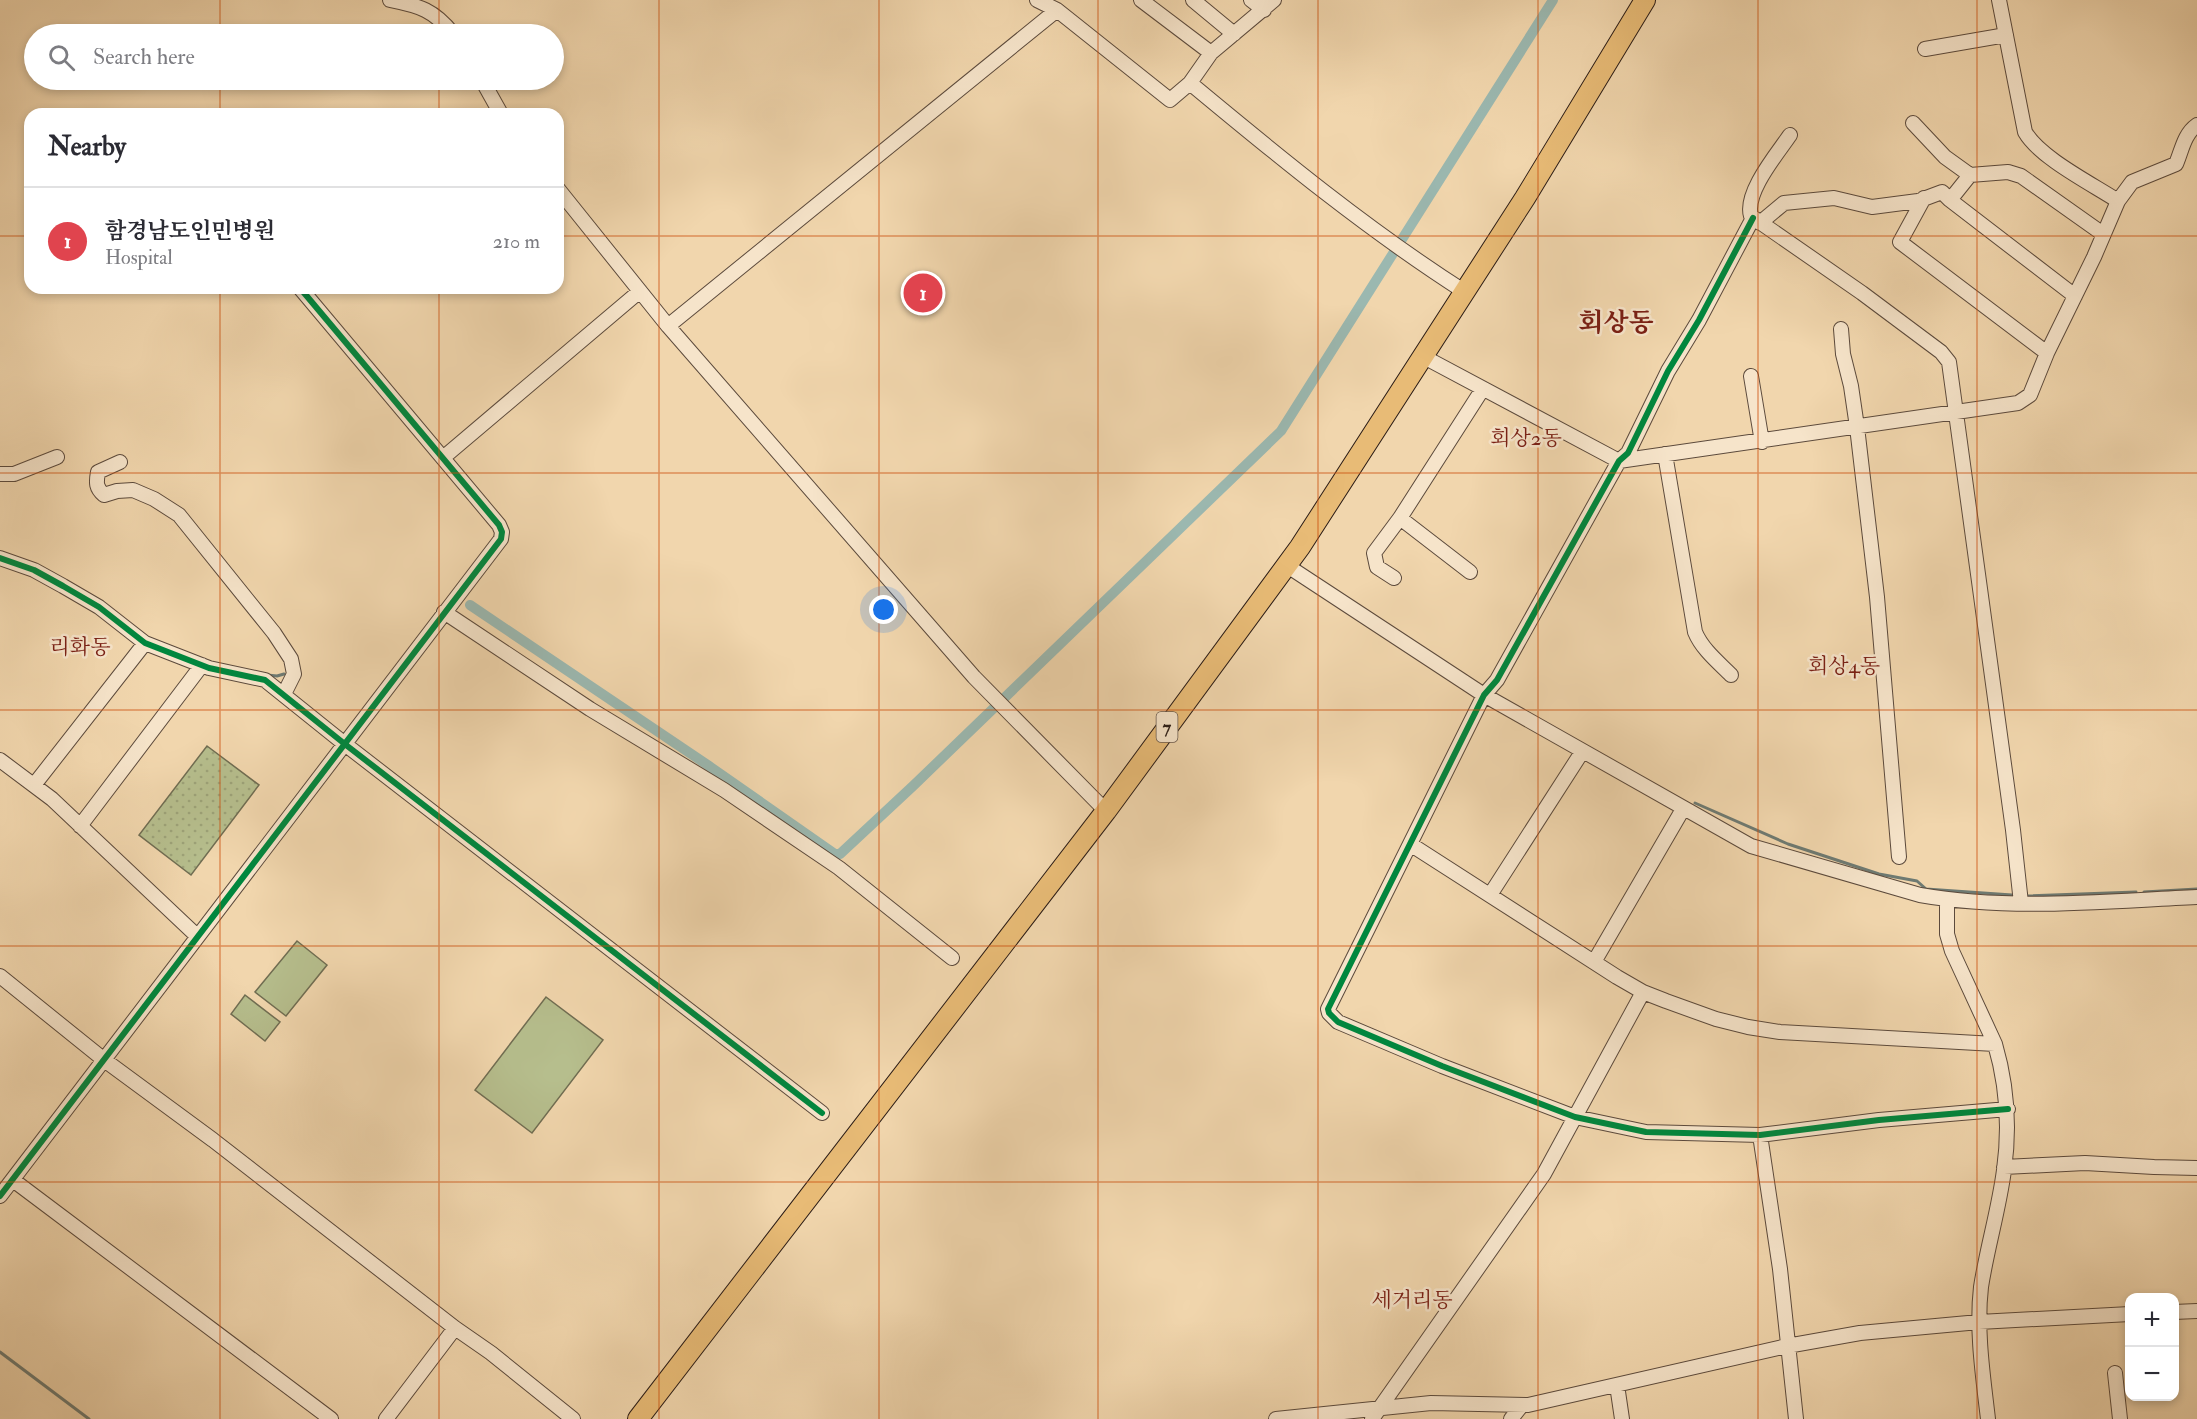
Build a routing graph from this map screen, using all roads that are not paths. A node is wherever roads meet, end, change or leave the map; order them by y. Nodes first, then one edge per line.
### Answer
1 (390, 0) edge
2 (1037, 0) edge
3 (1141, 0) edge
4 (1193, 0) edge
5 (1251, 0) edge
6 (1645, 0) edge
7 (2000, 0) edge
8 (421, 3) edge
9 (1269, 5) edge
10 (1057, 10) junction
11 (444, 24) edge
12 (1234, 34) junction
13 (2006, 35) junction
14 (1925, 49) dead end
15 (1210, 53) junction
16 (1190, 83) junction
17 (488, 90) edge
18 (498, 108) edge
19 (1913, 123) dead end
20 (2197, 125) edge
21 (1790, 135) dead end
22 (1970, 175) junction
23 (564, 196) edge
24 (1924, 198) junction
25 (1950, 200) junction
26 (2118, 201) junction
27 (1757, 221) junction
28 (2103, 234) junction
29 (640, 291) junction
30 (1465, 292) junction
31 (305, 294) edge
32 (2075, 296) junction
33 (669, 326) junction
34 (1841, 329) dead end
35 (2047, 353) junction
36 (1424, 357) junction
37 (1750, 376) dead end
38 (1482, 390) junction
39 (1956, 411) junction
40 (1857, 427) junction
41 (1762, 442) junction
42 (1665, 454) junction
43 (57, 457) dead end
44 (444, 457) junction
45 (1619, 461) junction
46 (120, 462) dead end
47 (0, 474) edge
48 (1400, 518) junction
49 (0, 558) edge
50 (1286, 565) junction
51 (1470, 572) dead end
52 (1394, 578) dead end
53 (444, 612) junction
54 (144, 643) junction
55 (202, 665) junction
56 (1731, 675) dead end
57 (284, 694) junction
58 (1484, 695) junction
59 (346, 744) junction
60 (1582, 752) junction
61 (0, 760) edge
62 (34, 785) junction
63 (1683, 809) junction
64 (1106, 811) junction
65 (80, 826) junction
66 (1410, 843) junction
67 (1899, 857) dead end
68 (1490, 895) junction
69 (2197, 897) edge
70 (1947, 900) junction
71 (2021, 903) junction
72 (197, 936) junction
73 (952, 958) dead end
74 (1594, 962) junction
75 (0, 976) edge
76 (1643, 992) junction
77 (1995, 1044) junction
78 (103, 1059) junction
79 (2008, 1109) junction
80 (822, 1113) dead end
81 (1575, 1117) junction
82 (1760, 1136) junction
83 (2004, 1167) junction
84 (2197, 1168) edge
85 (13, 1180) junction
86 (0, 1196) edge
87 (2197, 1311) edge
88 (2179, 1312) edge
89 (2125, 1314) edge
90 (1979, 1322) junction
91 (455, 1328) junction
92 (1787, 1346) junction
93 (2115, 1373) dead end
94 (1617, 1385) junction
95 (1521, 1405) junction
96 (1375, 1414) edge
97 (1340, 1415) edge
98 (331, 1419) edge
99 (386, 1419) edge
100 (573, 1419) edge
101 (638, 1419) edge
102 (1276, 1419) edge
103 (1511, 1419) edge
104 (1622, 1419) edge
105 (1796, 1419) edge
106 (1988, 1419) edge
107 (2120, 1419) edge

1 - 8 street
2 - 10 street
3 - 15 street
4 - 12 street
5 - 9 street
6 - 30 highway, 7
7 - 13 street
8 - 11 street
9 - 12 street
10 - 16 street
10 - 33 street
12 - 15 street
13 - 14 street
13 - 26 street
15 - 16 street
16 - 30 street
17 - 18 street
19 - 22 street
20 - 26 street
21 - 27 street
22 - 25 street
22 - 28 street
23 - 29 street
24 - 25 street
24 - 27 street
24 - 35 street
25 - 32 street
26 - 28 street
27 - 39 street
27 - 45 street
28 - 32 street
29 - 33 street
29 - 44 street
30 - 36 highway, 7
31 - 44 street
32 - 35 street
33 - 64 street
34 - 40 street
35 - 39 street
36 - 38 street
36 - 50 highway, 7
37 - 41 street
38 - 45 street
38 - 48 street
39 - 40 street
39 - 71 street
40 - 41 street
40 - 67 street
41 - 42 street
42 - 45 street
42 - 56 street
43 - 47 street
44 - 53 street
45 - 58 street
46 - 57 street
48 - 51 street
48 - 52 street
49 - 54 street
50 - 58 street
50 - 64 highway, 7
53 - 59 street
53 - 73 street
54 - 55 street
54 - 62 street
55 - 57 street
55 - 65 street
57 - 59 street
58 - 60 street
58 - 66 street
59 - 72 street
59 - 80 street
60 - 63 street
60 - 68 street
61 - 62 street
62 - 65 street
63 - 70 street
63 - 74 street
64 - 101 highway, 7
65 - 72 street
66 - 68 street
66 - 81 street
68 - 74 street
69 - 71 street
70 - 71 street
70 - 77 street
72 - 78 street
74 - 76 street
75 - 78 street
76 - 77 street
76 - 81 street
77 - 79 street
78 - 85 street
78 - 91 street
79 - 82 street
79 - 83 street
81 - 82 street
81 - 96 street
82 - 92 street
83 - 84 street
83 - 90 street
85 - 86 street
85 - 98 street
87 - 88 street
89 - 90 street
90 - 92 street
90 - 106 street
91 - 99 street
91 - 100 street
92 - 94 street
92 - 105 street
93 - 107 street
94 - 95 street
94 - 104 street
95 - 96 street
95 - 103 street
96 - 97 street
97 - 102 street

